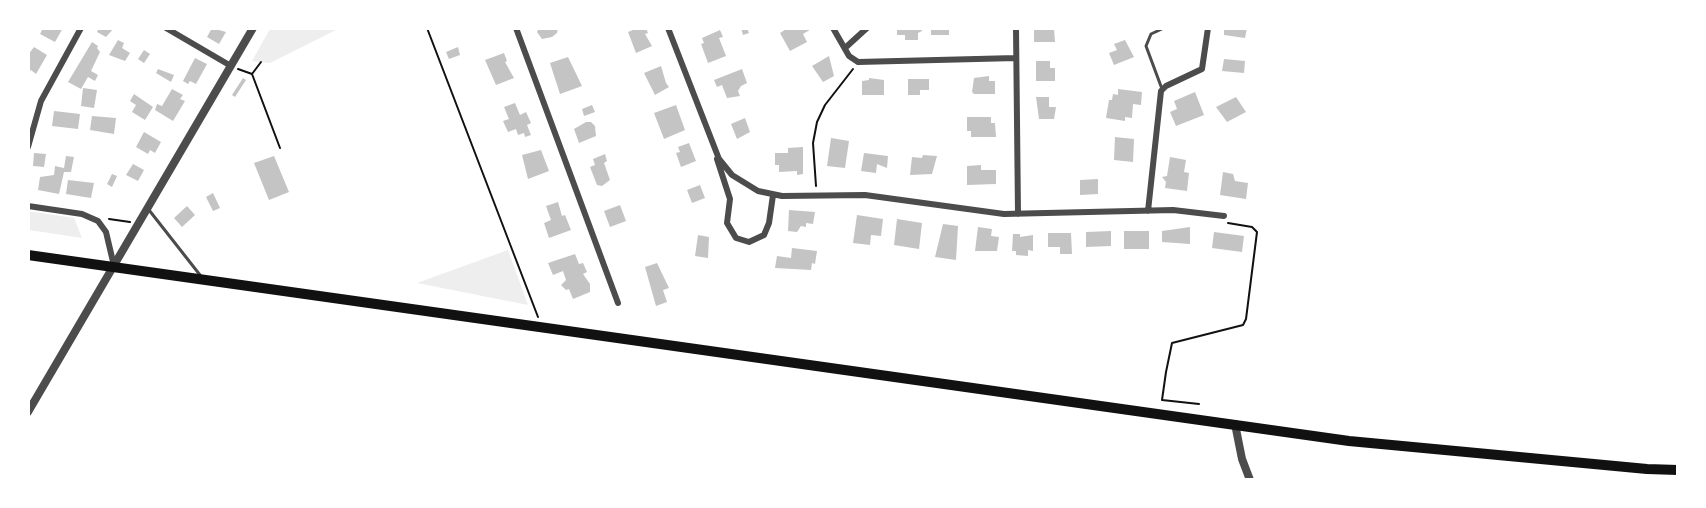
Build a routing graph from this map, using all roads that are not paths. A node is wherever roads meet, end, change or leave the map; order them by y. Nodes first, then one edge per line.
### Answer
1 (81, 28) edge
2 (166, 28) edge
3 (253, 28) edge
4 (516, 28) edge
5 (668, 28) edge
6 (833, 28) edge
7 (867, 28) edge
8 (1016, 28) edge
9 (1164, 28) edge
10 (1208, 28) edge
11 (845, 48) junction
12 (1016, 58) junction
13 (231, 66) junction
14 (1162, 89) junction
15 (28, 147) edge
16 (713, 147) junction
17 (773, 195) junction
18 (28, 206) edge
19 (148, 208) junction
20 (1148, 211) junction
21 (1018, 214) junction
22 (1224, 216) road end
23 (28, 255) edge
24 (114, 267) junction
25 (203, 279) junction
26 (618, 303) dead end
27 (28, 412) edge
28 (1235, 424) junction
29 (1677, 470) edge
30 (1250, 480) edge

1 - 15 street
2 - 13 street
3 - 13 street
4 - 26 street
5 - 16 street
6 - 11 street
7 - 11 street
8 - 12 street
9 - 14 lane
10 - 14 street
11 - 12 street
12 - 21 street
13 - 19 street
14 - 20 street
16 - 17 street
16 - 17 street
17 - 21 street
18 - 24 street
19 - 24 street
19 - 25 lane
20 - 21 street
20 - 22 street
23 - 24 main road
24 - 25 main road
24 - 27 street
25 - 28 main road
28 - 29 main road
28 - 30 street

